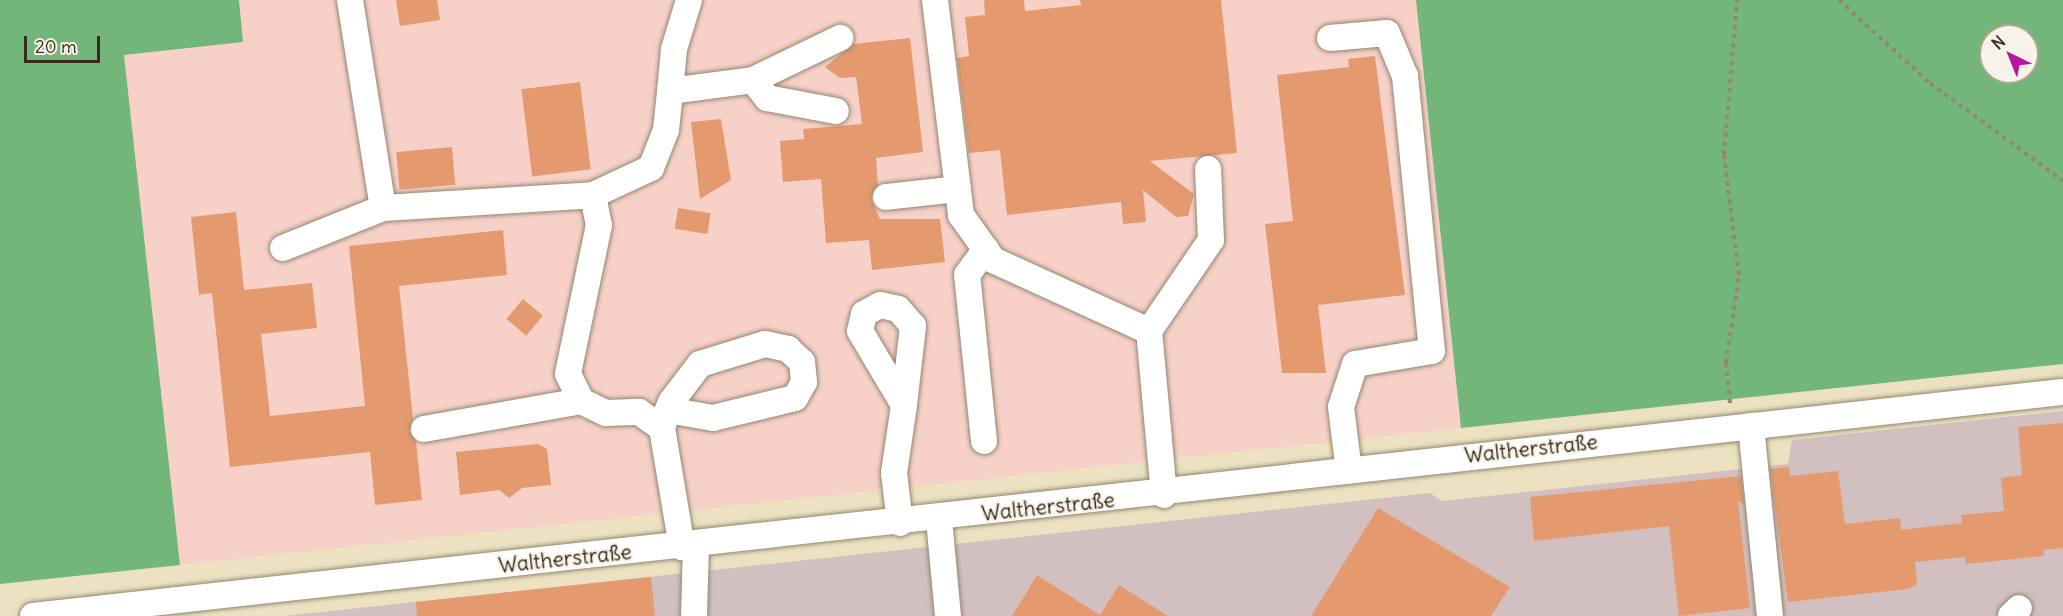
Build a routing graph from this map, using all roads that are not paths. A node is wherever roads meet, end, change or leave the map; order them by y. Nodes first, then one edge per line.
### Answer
1 (350, 0) edge
2 (689, 0) edge
3 (935, 0) edge
4 (840, 38) dead end
5 (1330, 38) dead end
6 (753, 80) junction
7 (670, 91) junction
8 (837, 111) dead end
9 (1208, 169) dead end
10 (958, 189) junction
11 (593, 195) junction
12 (886, 197) dead end
13 (383, 208) junction
14 (282, 248) dead end
15 (986, 249) junction
16 (1149, 332) junction
17 (2063, 392) edge
18 (581, 401) junction
19 (904, 405) dead end
20 (665, 419) junction
21 (1742, 427) junction
22 (424, 429) dead end
23 (984, 441) dead end
24 (1349, 471) junction
25 (1164, 495) junction
26 (939, 519) junction
27 (900, 523) junction
28 (689, 546) junction
29 (159, 609) edge
30 (33, 616) edge
31 (694, 616) edge
32 (948, 616) edge
33 (1770, 616) edge

1 - 13 street
2 - 7 street
3 - 10 street
4 - 6 street
5 - 24 street
6 - 7 street
6 - 8 street
7 - 11 street
9 - 16 street
10 - 12 street
10 - 15 street
11 - 13 street
11 - 18 street
13 - 14 street
15 - 16 street
15 - 23 street
16 - 25 street
17 - 21 street, Waltherstraße
18 - 20 street
18 - 22 street
19 - 27 street
20 - 20 street
20 - 28 street
21 - 24 street, Waltherstraße
21 - 33 street
24 - 25 street, Waltherstraße
25 - 26 street, Waltherstraße
26 - 27 street, Waltherstraße
26 - 32 street
27 - 28 street, Waltherstraße
28 - 29 street, Waltherstraße
28 - 31 street
29 - 30 street, Waltherstraße

